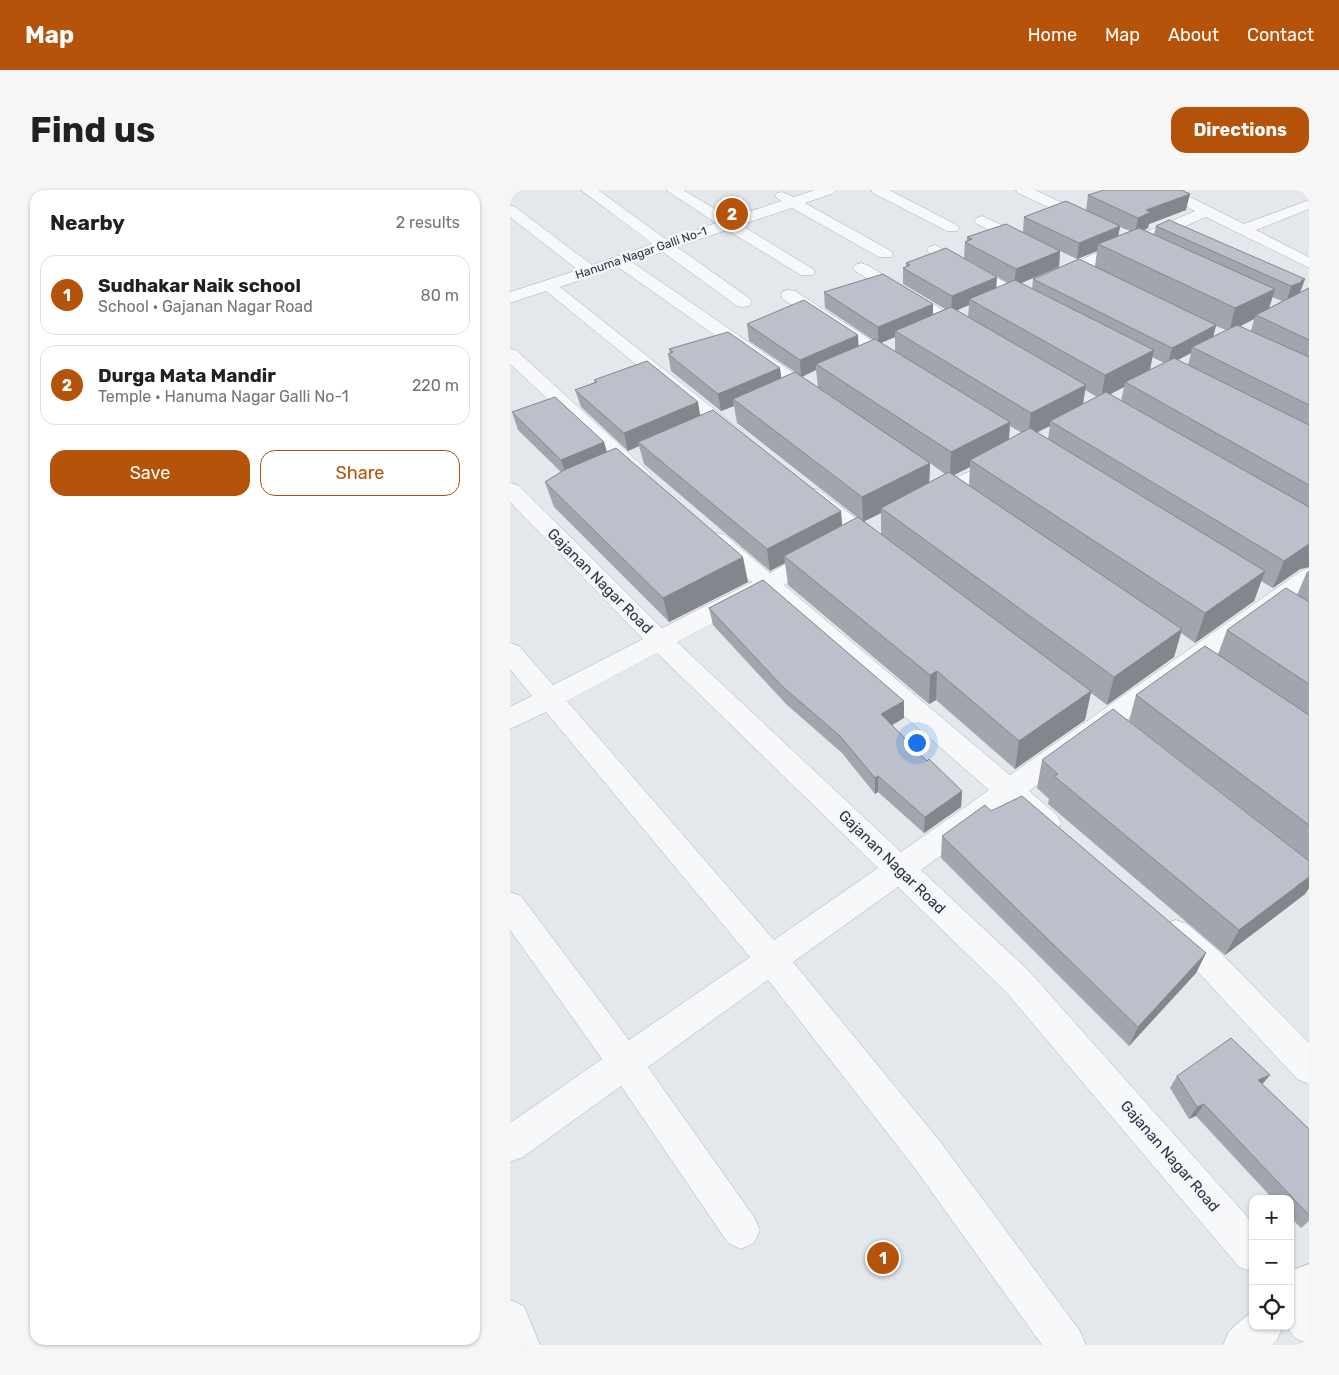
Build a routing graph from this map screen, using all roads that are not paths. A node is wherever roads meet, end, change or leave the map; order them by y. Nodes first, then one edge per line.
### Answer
1 (588, 190) edge
2 (673, 190) edge
3 (771, 190) edge
4 (829, 190) edge
5 (878, 190) edge
6 (1023, 190) edge
7 (1165, 190) edge
8 (793, 202) junction
9 (1309, 204) edge
10 (510, 210) edge
11 (1207, 211) junction
12 (1290, 211) junction
13 (1309, 220) edge
14 (982, 221) dead end
15 (730, 224) junction
16 (1101, 226) edge
17 (952, 228) dead end
18 (1245, 229) junction
19 (1118, 234) edge
20 (1135, 242) junction
21 (665, 245) junction
22 (935, 250) edge
23 (1153, 250) edge
24 (1043, 251) edge
25 (886, 254) dead end
26 (1060, 259) edge
27 (620, 261) junction
28 (1309, 262) edge
29 (861, 268) dead end
30 (1078, 268) junction
31 (590, 271) junction
32 (807, 272) dead end
33 (1094, 276) edge
34 (548, 285) junction
35 (789, 295) dead end
36 (1015, 295) junction
37 (510, 297) edge
38 (743, 302) dead end
39 (996, 303) edge
40 (1049, 313) edge
41 (969, 315) edge
42 (951, 322) junction
43 (933, 330) edge
44 (985, 342) edge
45 (510, 354) edge
46 (912, 374) edge
47 (832, 409) edge
48 (757, 452) edge
49 (1020, 452) edge
50 (794, 481) edge
51 (942, 484) junction
52 (656, 488) edge
53 (522, 501) edge
54 (973, 505) edge
55 (911, 509) edge
56 (701, 526) edge
57 (856, 538) junction
58 (894, 559) edge
59 (1309, 576) edge
60 (768, 584) junction
61 (660, 641) junction
62 (510, 652) edge
63 (549, 698) junction
64 (510, 719) edge
65 (1009, 790) junction
66 (1068, 841) edge
67 (900, 869) junction
68 (510, 904) edge
69 (1157, 918) edge
70 (772, 960) junction
71 (625, 1063) junction
72 (1309, 1067) edge
73 (510, 1144) edge
74 (741, 1230) dead end
75 (1249, 1249) edge
76 (1309, 1283) edge
77 (1294, 1296) edge
78 (1294, 1305) edge
79 (510, 1320) edge
80 (1309, 1324) edge
81 (1258, 1330) edge
82 (520, 1345) edge
83 (1066, 1345) edge
84 (1243, 1345) edge

1 - 21 street
2 - 15 street
3 - 8 street
4 - 8 street, Hanuma Nagar Galli No-1
5 - 17 street
6 - 16 street
7 - 11 street
8 - 15 street, Hanuma Nagar Galli No-1
8 - 25 street
9 - 12 street
10 - 31 street
11 - 18 street
11 - 20 street
12 - 13 street
12 - 18 street
14 - 24 street
15 - 21 street, Hanuma Nagar Galli No-1
15 - 32 street
18 - 28 street
19 - 20 street
20 - 23 street
20 - 30 street
21 - 27 street, Hanuma Nagar Galli No-1
21 - 38 street
22 - 36 street
26 - 30 street
27 - 31 street, Hanuma Nagar Galli No-1
27 - 47 street
29 - 42 street
30 - 33 street
30 - 36 street
31 - 34 street, Hanuma Nagar Galli No-1
34 - 37 street, Hanuma Nagar Galli No-1
34 - 48 street
35 - 46 street
36 - 39 street
36 - 40 street
41 - 42 street
42 - 43 street
42 - 44 street
45 - 52 street
49 - 51 street
50 - 57 street
51 - 54 street
51 - 55 street
53 - 61 street, Gajanan Nagar Road
56 - 60 street
57 - 58 street
57 - 60 street
59 - 65 street
60 - 61 street
60 - 65 street
61 - 63 street
61 - 67 street, Gajanan Nagar Road
62 - 63 street
63 - 64 street
63 - 70 street
65 - 66 street
65 - 67 street
67 - 70 street
67 - 75 street, Gajanan Nagar Road
68 - 71 street
69 - 72 street
70 - 71 street
70 - 83 street
71 - 73 street
71 - 74 street
76 - 77 street
78 - 80 street
79 - 82 street
81 - 84 street

